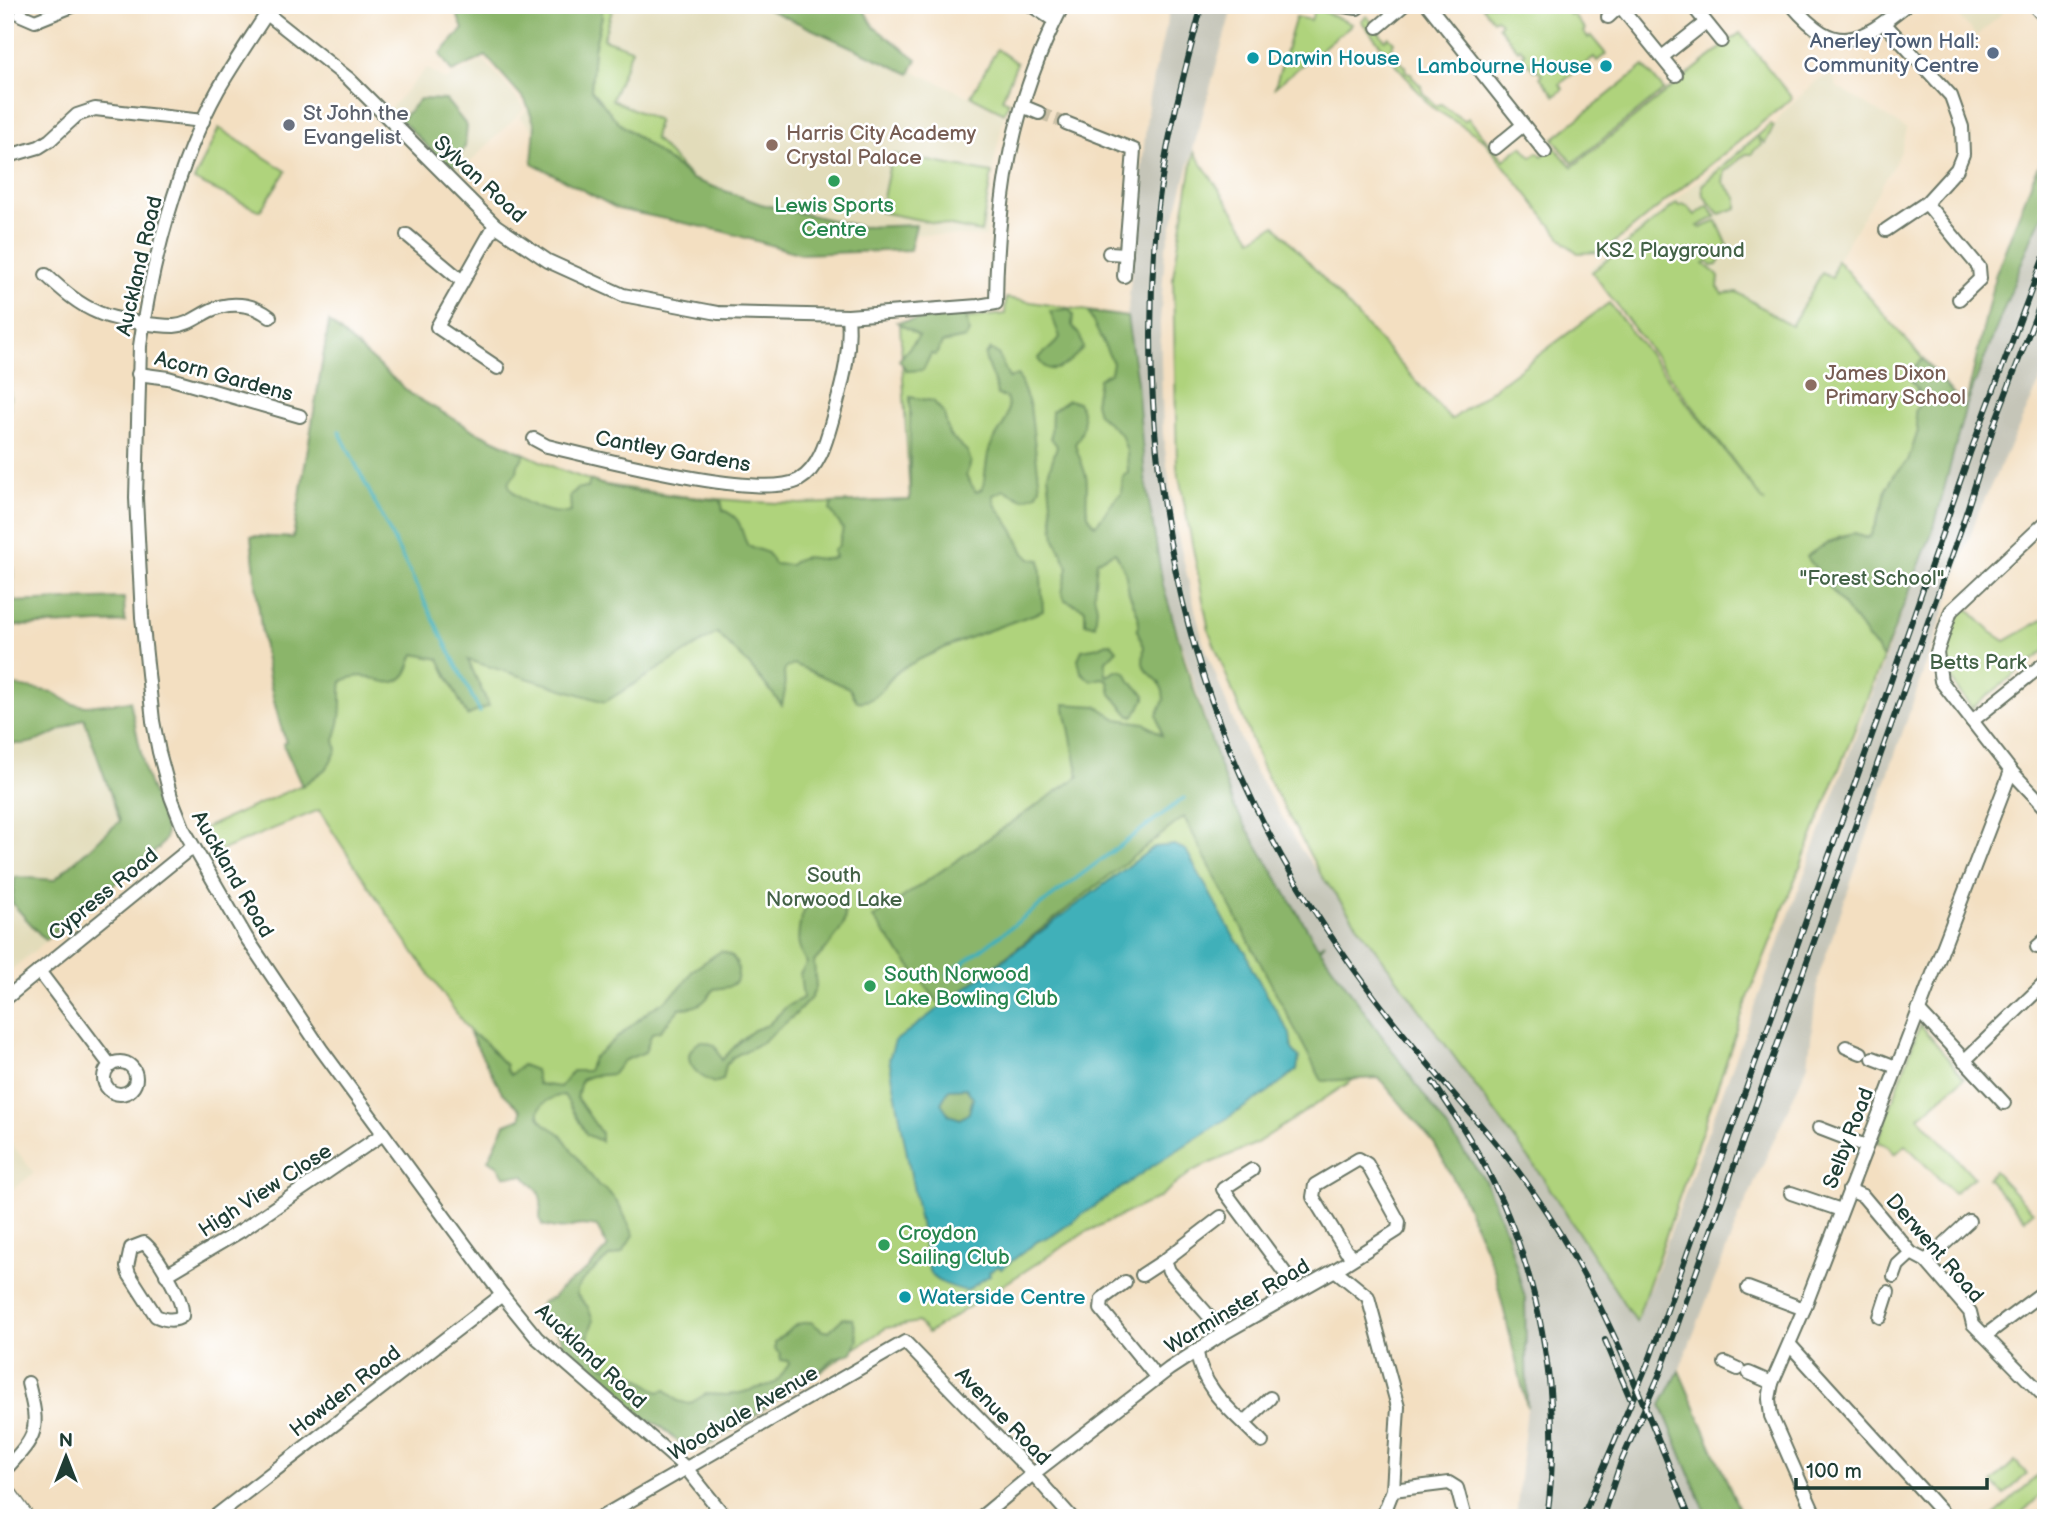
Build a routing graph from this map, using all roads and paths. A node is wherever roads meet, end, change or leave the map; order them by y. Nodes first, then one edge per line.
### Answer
1 (75, 5) edge
2 (1031, 5) edge
3 (1063, 5) edge
4 (1336, 5) edge
5 (1361, 5) edge
6 (1404, 5) edge
7 (1428, 5) edge
8 (1692, 5) edge
9 (1792, 5) edge
10 (1906, 5) edge
11 (2036, 5) edge
12 (1620, 6) edge
13 (266, 8) edge
14 (21, 15) dead end
15 (2046, 16) edge
16 (1608, 18) dead end
17 (1055, 21) junction
18 (1705, 23) junction
19 (1884, 23) junction
20 (1378, 27) dead end
21 (1721, 41) dead end
22 (1662, 57) junction
23 (1676, 75) dead end
24 (1022, 106) junction
25 (1039, 113) tunnel mouth
26 (203, 121) junction
27 (1066, 124) tunnel mouth
28 (1523, 125) junction
29 (1495, 148) dead end
30 (1545, 152) dead end
31 (5, 157) edge
32 (1926, 203) junction
33 (495, 225) junction
34 (1886, 230) dead end
35 (407, 234) dead end
36 (1109, 253) dead end
37 (1126, 254) junction
38 (46, 275) dead end
39 (1124, 276) dead end
40 (462, 281) junction
41 (1959, 299) dead end
42 (848, 316) junction
43 (270, 317) dead end
44 (143, 322) junction
45 (498, 368) dead end
46 (138, 374) junction
47 (300, 416) dead end
48 (534, 439) dead end
49 (2046, 522) edge
50 (2046, 662) edge
51 (1972, 721) junction
52 (2011, 771) junction
53 (2045, 804) edge
54 (194, 848) junction
55 (39, 971) junction
56 (2043, 985) dead end
57 (5, 999) edge
58 (1918, 1010) junction
59 (1846, 1047) dead end
60 (1965, 1061) junction
61 (110, 1065) dead end
62 (1896, 1067) junction
63 (2004, 1103) dead end
64 (1819, 1128) dead end
65 (383, 1134) junction
66 (1866, 1146) junction
67 (1252, 1170) dead end
68 (1849, 1190) junction
69 (1791, 1193) dead end
70 (1841, 1210) junction
71 (1221, 1217) dead end
72 (1969, 1221) dead end
73 (1911, 1253) junction
74 (1353, 1257) junction
75 (1165, 1260) junction
76 (1926, 1261) junction
77 (1335, 1270) junction
78 (166, 1275) junction
79 (1142, 1275) dead end
80 (1894, 1276) dead end
81 (1125, 1282) dead end
82 (1748, 1288) dead end
83 (2046, 1290) edge
84 (1295, 1292) junction
85 (1888, 1292) dead end
86 (502, 1295) junction
87 (1804, 1309) junction
88 (1880, 1317) dead end
89 (1224, 1334) junction
90 (1986, 1335) junction
91 (905, 1342) joint
92 (1790, 1345) junction
93 (1197, 1353) junction
94 (1725, 1363) dead end
95 (1157, 1378) junction
96 (28, 1383) dead end
97 (1772, 1383) junction
98 (1270, 1398) dead end
99 (2046, 1398) edge
100 (1244, 1423) junction
101 (1262, 1442) dead end
102 (685, 1468) junction
103 (5, 1470) edge
104 (1033, 1474) junction
105 (5, 1489) edge
106 (1393, 1490) junction
107 (2046, 1513) edge
108 (26, 1518) edge
109 (213, 1518) edge
110 (600, 1518) edge
111 (726, 1518) edge
112 (980, 1518) edge
113 (1072, 1518) edge
114 (1382, 1518) edge
115 (1465, 1518) edge
116 (1816, 1518) edge
117 (1947, 1518) edge
118 (2040, 1518) edge

1 - 14 street
2 - 17 street
3 - 17 street
4 - 5 street
6 - 20 street
7 - 28 street
8 - 18 street
9 - 19 street
10 - 19 street
11 - 15 main road
12 - 16 street
12 - 22 street
13 - 26 street, Auckland Road
13 - 33 street, Sylvan Road
17 - 24 street
18 - 21 street
18 - 22 street
19 - 32 street
22 - 23 street
24 - 25 street
24 - 42 street, Sylvan Road
26 - 31 street
26 - 44 street, Auckland Road
27 - 37 street
28 - 29 street
28 - 30 street
32 - 34 street
32 - 41 street
33 - 40 street
33 - 42 street, Sylvan Road
35 - 40 street
36 - 37 street
37 - 39 street
38 - 44 street
40 - 45 street
42 - 48 street, Cantley Gardens
43 - 44 street
44 - 46 street, Auckland Road
46 - 47 street, Acorn Gardens
46 - 54 street, Auckland Road
49 - 51 street
50 - 51 street
51 - 52 street
52 - 53 street
52 - 58 street, Selby Road
54 - 55 street, Cypress Road
54 - 65 street, Auckland Road
55 - 57 street, Cypress Road
55 - 61 street
56 - 60 street
58 - 60 street
58 - 62 street, Selby Road
59 - 62 street
60 - 63 street
62 - 66 street, Selby Road
64 - 66 street
65 - 78 street, High View Close
65 - 86 street, Auckland Road
66 - 68 street, Selby Road
67 - 84 street
68 - 70 street, Selby Road
68 - 73 street, Derwent Road
69 - 70 street
70 - 87 street, Selby Road
71 - 75 street
72 - 76 street
73 - 76 street, Derwent Road
73 - 80 street
74 - 74 street
74 - 77 street
75 - 79 street
75 - 89 street
76 - 90 street, Derwent Road
77 - 84 street, Warminster Road
77 - 106 street, Warminster Road
78 - 78 street
81 - 95 street
82 - 87 street
83 - 90 street
84 - 89 street, Warminster Road
85 - 88 street
86 - 102 street, Auckland Road
86 - 109 street, Howden Road
87 - 92 street, Selby Road
89 - 93 street, Warminster Road
90 - 99 street, Derwent Road
91 - 102 street, Woodvale Avenue
91 - 104 street, Avenue Road
92 - 97 street, Selby Road
92 - 117 street
93 - 95 street, Warminster Road
93 - 100 street
94 - 97 street
95 - 104 street, Warminster Road
96 - 103 street
97 - 116 street, Selby Road
98 - 100 street
100 - 101 street
102 - 110 street, Woodvale Avenue
102 - 111 street, Auckland Road
104 - 112 street, Warminster Road
104 - 113 street, Avenue Road
105 - 108 main road
106 - 114 street, Warminster Road
106 - 115 street
107 - 118 main road

